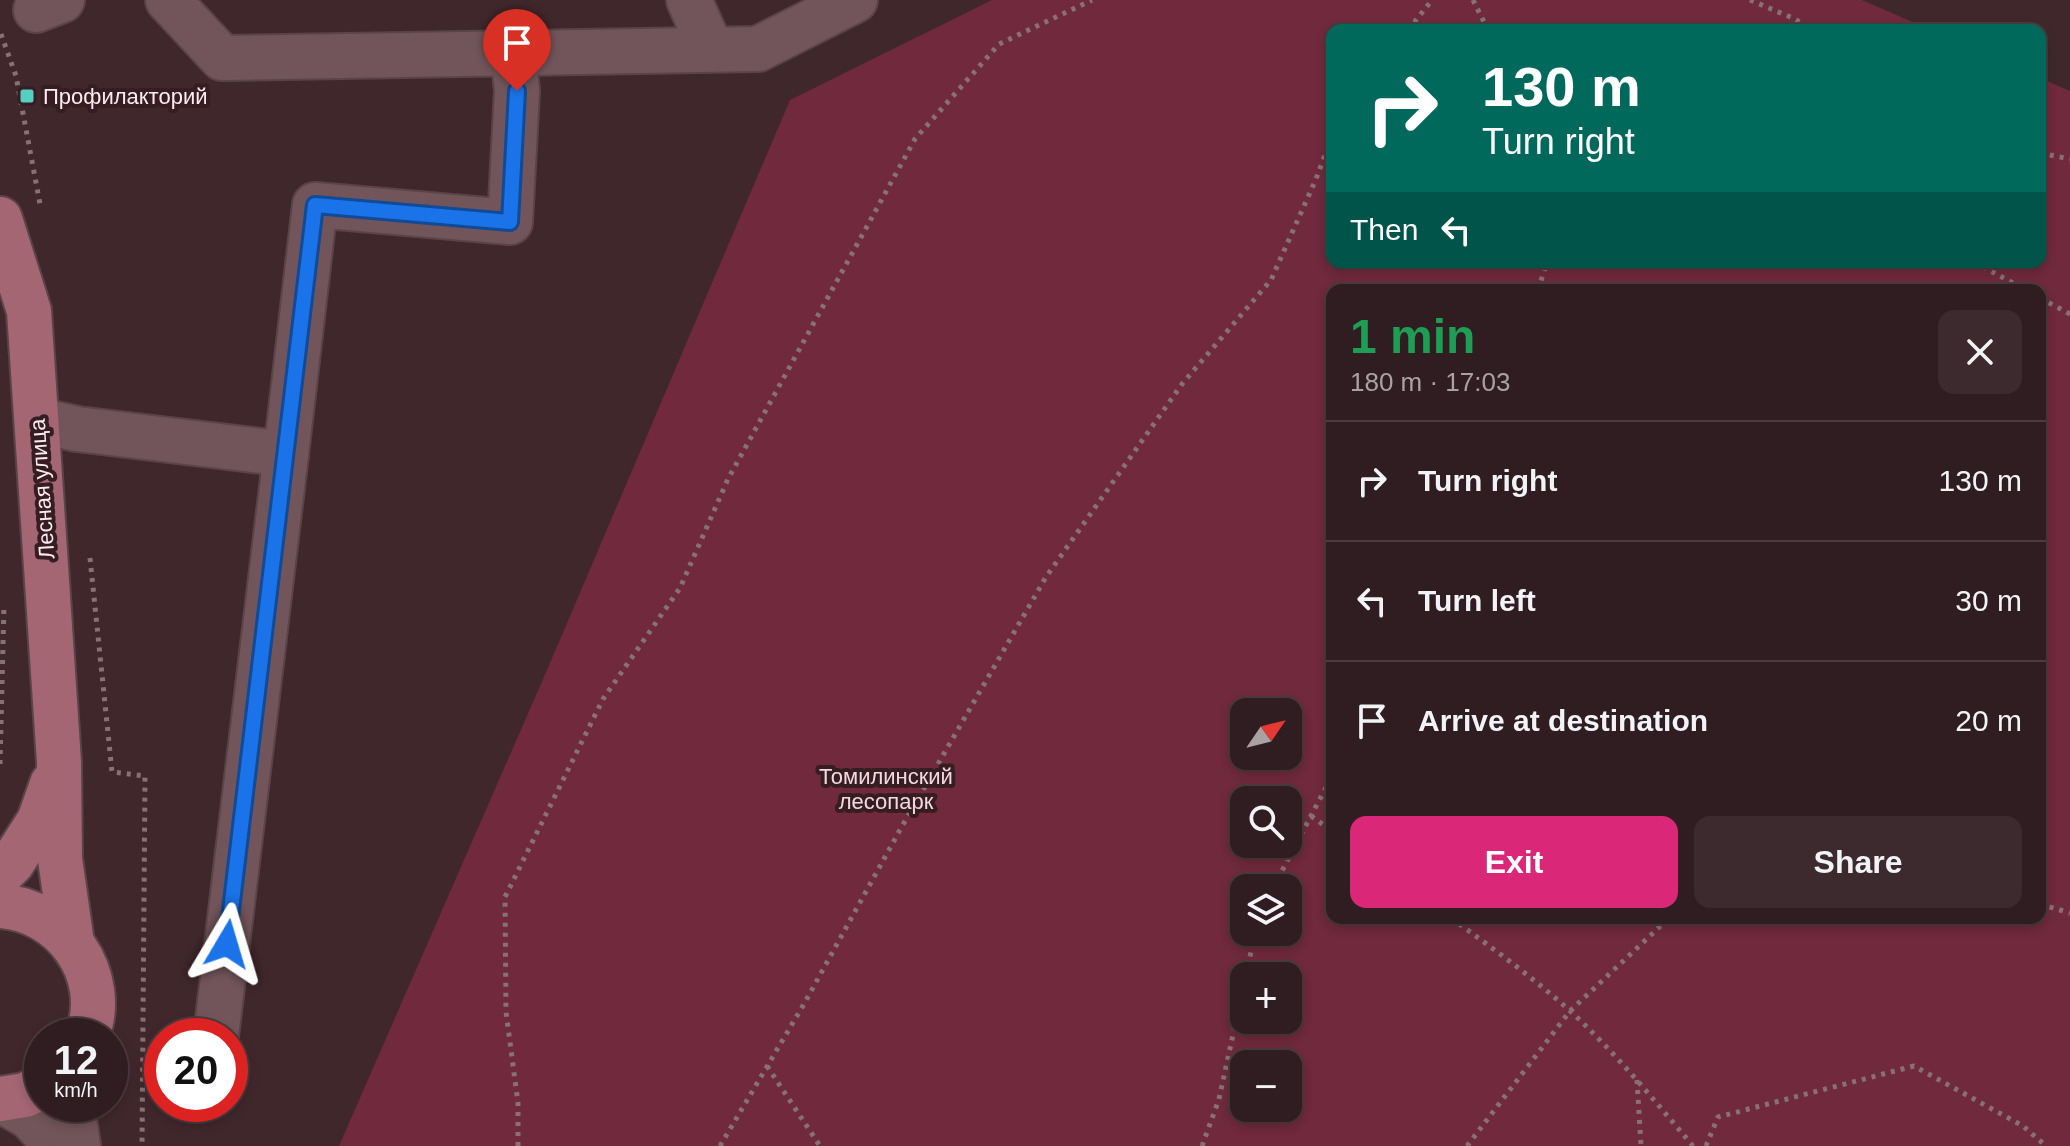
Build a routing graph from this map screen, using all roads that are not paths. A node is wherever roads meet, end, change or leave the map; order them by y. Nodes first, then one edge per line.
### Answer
1 (168, 0) edge
2 (689, 0) edge
3 (855, 0) edge
4 (711, 49) junction
5 (513, 53) junction
6 (21, 217) edge
7 (37, 420) junction
8 (286, 454) junction
9 (59, 762) junction
10 (0, 875) edge
11 (0, 906) edge
12 (72, 943) junction
13 (91, 1018) edge
14 (218, 1018) edge
15 (14, 1095) edge
16 (74, 1122) edge
17 (57, 1146) edge
18 (78, 1146) edge

1 - 5 street
2 - 4 street
3 - 4 street
4 - 5 street
5 - 8 street
6 - 7 main road, Лесная улица
7 - 8 street
7 - 9 main road, Лесная улица
8 - 14 street
9 - 10 main road, Лесная улица
9 - 12 main road, Лесная улица
11 - 12 main road
12 - 13 main road
15 - 17 street
16 - 18 street

